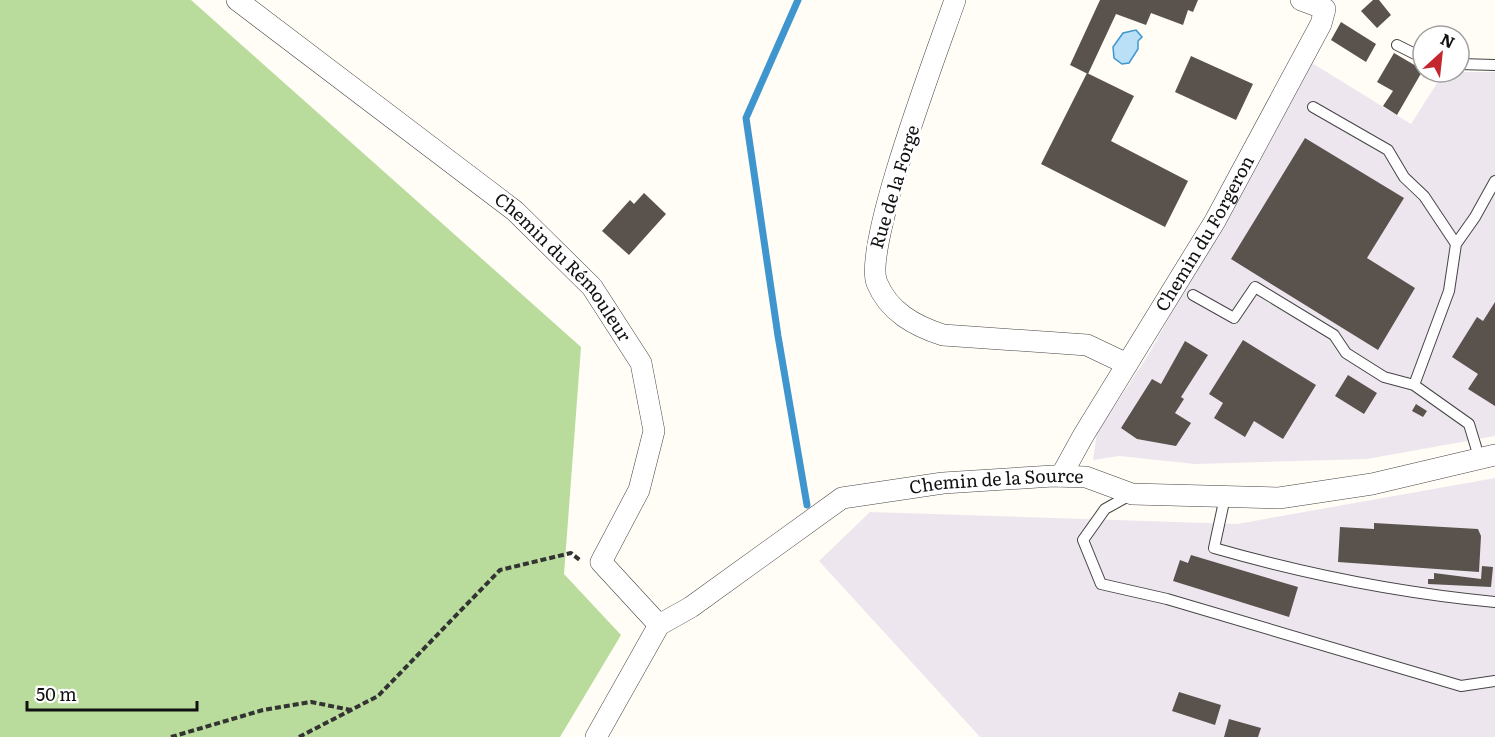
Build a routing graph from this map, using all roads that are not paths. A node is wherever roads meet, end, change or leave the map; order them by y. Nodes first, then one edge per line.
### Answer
1 (237, 0) edge
2 (955, 0) edge
3 (1301, 0) edge
4 (1397, 45) dead end
5 (1411, 52) edge
6 (1471, 64) edge
7 (1495, 65) edge
8 (1313, 107) dead end
9 (1495, 181) edge
10 (1456, 243) junction
11 (1193, 295) dead end
12 (1127, 364) junction
13 (1414, 385) junction
14 (1487, 456) edge
15 (1061, 476) junction
16 (1132, 494) junction
17 (1225, 496) junction
18 (1495, 602) edge
19 (659, 625) junction
20 (1495, 681) edge
21 (596, 737) edge

1 - 19 street, Chemin du Rémouleur
2 - 12 street, Rue de la Forge
3 - 12 street, Chemin du Forgeron
4 - 5 lane
6 - 7 lane
8 - 10 lane
9 - 10 lane
10 - 13 lane
11 - 13 lane
12 - 15 street, Chemin du Forgeron
13 - 14 lane
14 - 17 street, Chemin de la Source
15 - 16 street, Chemin de la Source
15 - 19 street, Chemin de la Source
16 - 17 street, Chemin de la Source
16 - 20 lane
17 - 18 lane
19 - 21 street

